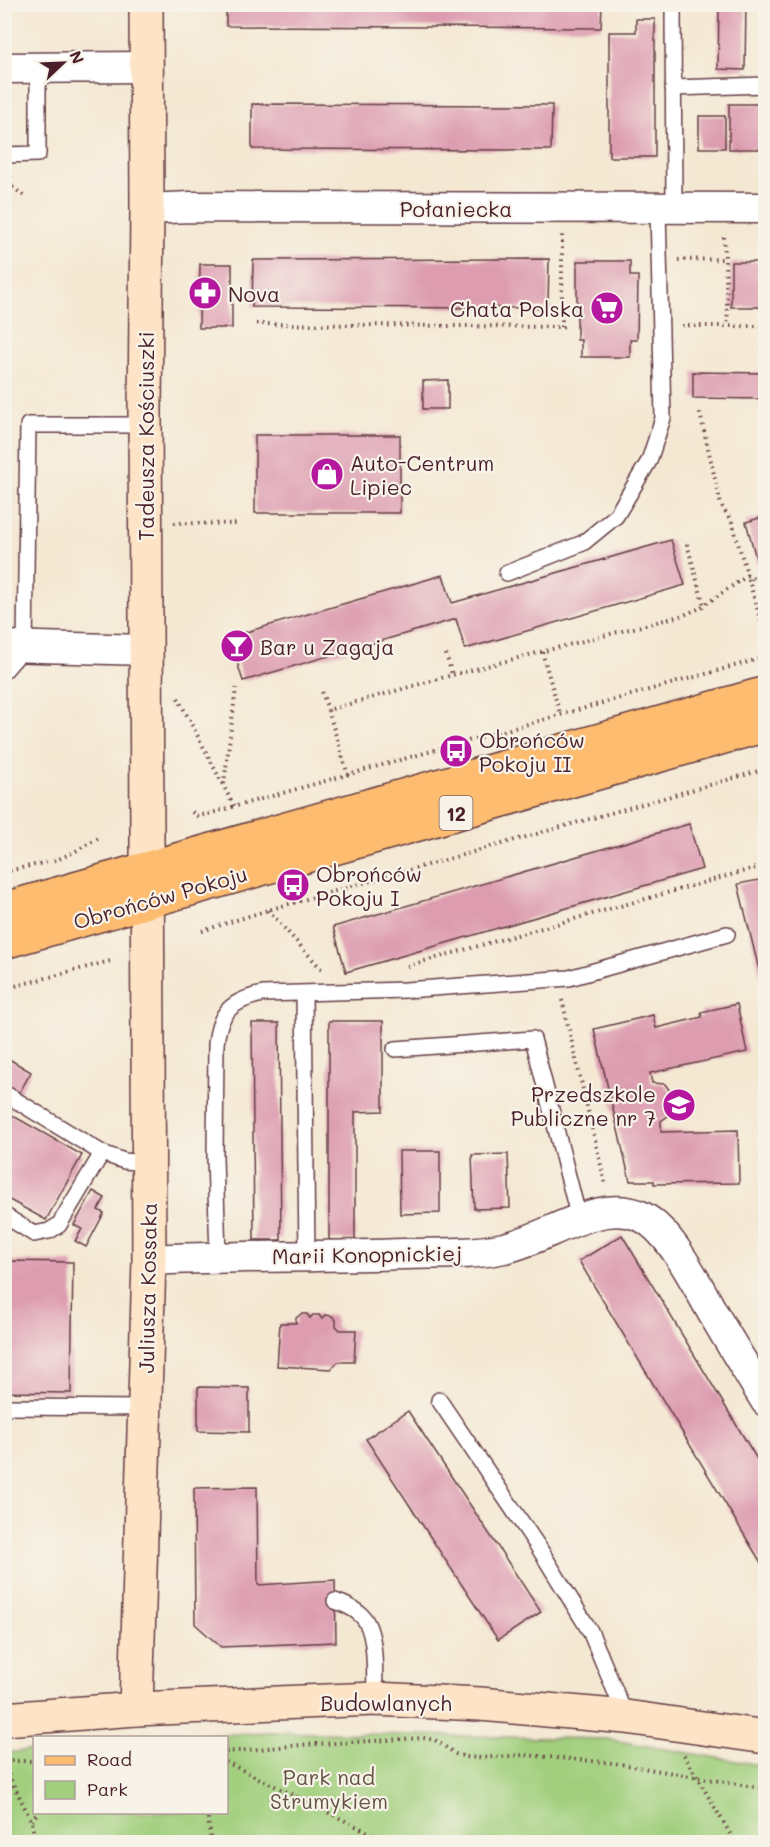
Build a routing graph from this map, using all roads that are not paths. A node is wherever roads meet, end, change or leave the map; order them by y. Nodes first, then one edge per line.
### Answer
1 (146, 4) edge
2 (672, 4) edge
3 (146, 67) junction
4 (4, 68) edge
5 (38, 68) junction
6 (765, 85) edge
7 (673, 88) junction
8 (4, 155) edge
9 (666, 208) junction
10 (765, 208) edge
11 (147, 209) junction
12 (145, 425) junction
13 (507, 573) dead end
14 (15, 646) edge
15 (145, 650) junction
16 (4, 671) edge
17 (765, 693) edge
18 (765, 725) edge
19 (147, 868) junction
20 (147, 901) junction
21 (4, 909) edge
22 (727, 934) dead end
23 (4, 942) edge
24 (304, 993) junction
25 (395, 1049) dead end
26 (4, 1093) edge
27 (102, 1153) junction
28 (147, 1163) junction
29 (4, 1215) edge
30 (579, 1220) junction
31 (307, 1255) junction
32 (218, 1257) junction
33 (149, 1260) junction
34 (439, 1400) dead end
35 (765, 1401) edge
36 (4, 1407) edge
37 (145, 1408) junction
38 (335, 1601) dead end
39 (375, 1699) junction
40 (136, 1709) junction
41 (626, 1718) junction
42 (4, 1719) edge
43 (765, 1737) edge

1 - 3 street, Tadeusza Kościuszki
2 - 7 lane
3 - 5 street
3 - 11 street, Tadeusza Kościuszki
4 - 5 street
5 - 8 lane
6 - 7 lane
7 - 9 lane
9 - 10 street, Połaniecka
9 - 11 street, Połaniecka
9 - 13 lane
11 - 12 street, Tadeusza Kościuszki
12 - 14 lane
12 - 15 street, Tadeusza Kościuszki
14 - 15 street
14 - 16 lane
15 - 19 street, Tadeusza Kościuszki
17 - 19 main road, Obrońców Pokoju / 12
18 - 20 main road, Obrońców Pokoju / 12
19 - 20 street, Juliusza Kossaka
19 - 21 main road, Obrońców Pokoju / 12
20 - 23 main road, Obrońców Pokoju / 12
20 - 28 street, Juliusza Kossaka
22 - 24 lane
24 - 31 lane
24 - 32 lane
25 - 30 lane
26 - 27 lane
27 - 28 lane
27 - 29 lane
28 - 33 street, Juliusza Kossaka
30 - 31 street, Marii Konopnickiej
30 - 35 street, Marii Konopnickiej
31 - 32 street, Marii Konopnickiej
32 - 33 street, Marii Konopnickiej
33 - 37 street, Juliusza Kossaka
34 - 41 lane
36 - 37 lane
37 - 40 street, Juliusza Kossaka
38 - 39 lane
39 - 40 street, Budowlanych
39 - 41 street, Budowlanych
40 - 42 street, Budowlanych
41 - 43 street, Budowlanych

